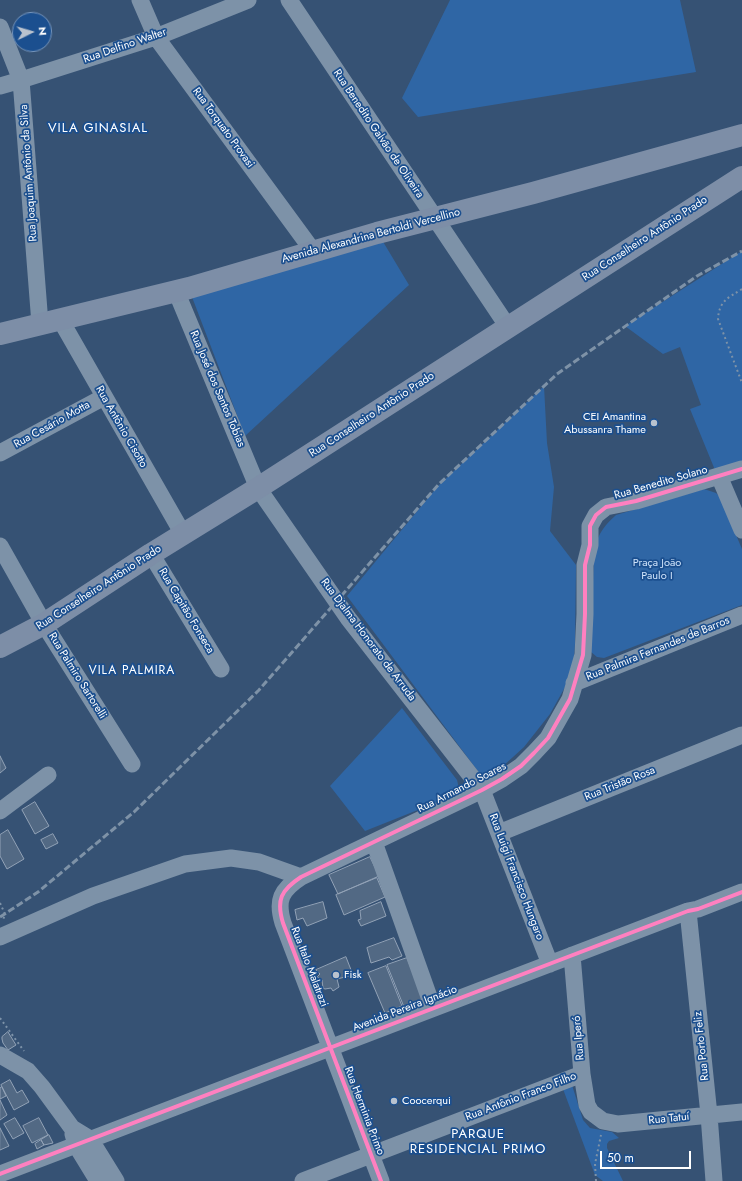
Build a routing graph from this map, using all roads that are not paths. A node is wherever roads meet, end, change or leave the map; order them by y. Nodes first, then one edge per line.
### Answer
1 (140, 0) edge
2 (248, 0) edge
3 (289, 0) edge
4 (0, 27) edge
5 (156, 36) junction
6 (21, 80) junction
7 (0, 86) edge
8 (742, 135) edge
9 (742, 177) edge
10 (434, 218) junction
11 (314, 251) junction
12 (176, 291) junction
13 (50, 321) junction
14 (508, 327) junction
15 (0, 334) edge
16 (104, 397) junction
17 (0, 453) edge
18 (742, 469) edge
19 (719, 476) junction
20 (258, 488) junction
21 (592, 522) joint
22 (742, 530) edge
23 (183, 534) junction
24 (0, 546) edge
25 (151, 554) junction
26 (742, 615) edge
27 (44, 624) junction
28 (0, 647) edge
29 (221, 669) dead end
30 (574, 683) junction
31 (742, 735) edge
32 (132, 764) dead end
33 (48, 775) dead end
34 (482, 790) junction
35 (0, 811) edge
36 (499, 833) junction
37 (374, 842) junction
38 (301, 877) junction
39 (284, 892) joint
40 (742, 892) edge
41 (688, 911) junction
42 (2, 929) edge
43 (572, 955) junction
44 (550, 964) junction
45 (433, 1008) junction
46 (330, 1048) junction
47 (0, 1055) edge
48 (582, 1074) junction
49 (742, 1112) edge
50 (709, 1115) junction
51 (600, 1119) joint
52 (83, 1142) junction
53 (371, 1155) junction
54 (0, 1174) edge
55 (98, 1181) edge
56 (116, 1181) edge
57 (303, 1181) edge
58 (381, 1181) edge
59 (714, 1181) edge

1 - 5 street, Rua Torquato Provasi
2 - 5 street, Rua Delfino Walter
3 - 10 street, Rua Benedito Galvão de Oliveira
4 - 6 street, Rua Joaquim Antônio da Silva
5 - 6 street, Rua Delfino Walter
5 - 11 street, Rua Torquato Provasi
6 - 7 street, Rua Delfino Walter
6 - 13 street, Rua Joaquim Antônio da Silva
8 - 10 main road, Avenida Alexandrina Bertoldi Vercellino
9 - 14 main road, Rua Conselheiro Antônio Prado
10 - 11 main road, Avenida Alexandrina Bertoldi Vercellino
10 - 14 street, Rua Benedito Galvão de Oliveira
11 - 12 main road, Avenida Alexandrina Bertoldi Vercellino
12 - 13 main road, Avenida Alexandrina Bertoldi Vercellino
12 - 20 street, Rua José dos Santos Tobias
13 - 15 main road, Avenida Alexandrina Bertoldi Vercellino
13 - 16 street, Rua Antônio Cisotto
14 - 20 main road, Rua Conselheiro Antônio Prado
16 - 17 street, Rua Cesário Motta
16 - 23 street, Rua Antônio Cisotto
18 - 19 street, Rua Benedito Solano
19 - 21 street, Rua Benedito Solano
19 - 22 street
20 - 23 main road, Rua Conselheiro Antônio Prado
20 - 34 street, Rua Djalma Honorato de Arruda
21 - 30 street, Rua Armando Soares
23 - 25 main road, Rua Conselheiro Antônio Prado
24 - 27 street, Rua Palmiro Sartorelli
25 - 27 main road, Rua Conselheiro Antônio Prado
25 - 29 street, Rua Capitão Fonseca
26 - 30 street, Rua Palmira Fernandes de Barros
27 - 28 main road, Rua Conselheiro Antônio Prado
27 - 32 street, Rua Palmiro Sartorelli
30 - 34 street, Rua Armando Soares
31 - 36 street, Rua Tristão Rosa
33 - 35 street
34 - 36 street, Rua Luigi Francisco Hungaro
34 - 37 street, Rua Armando Soares
36 - 44 street, Rua Luigi Francisco Hungaro
37 - 38 street, Rua Armando Soares
37 - 45 street
38 - 39 street, Rua Armando Soares
38 - 42 street
39 - 46 street, Rua Italo Malatrazi
40 - 41 street, Avenida Pereira Ignácio
41 - 43 street, Avenida Pereira Ignácio
41 - 50 street, Rua Porto Feliz
43 - 44 street, Avenida Pereira Ignácio
43 - 48 street, Rua Iperó
44 - 45 street, Avenida Pereira Ignácio
45 - 46 street, Avenida Pereira Ignácio
46 - 52 street, Avenida Pereira Ignácio
46 - 53 street, Rua Herminia Primo
47 - 52 street
48 - 51 street, Rua Iperó
48 - 53 street, Rua Antônio Franco Filho
49 - 50 street, Rua Tatuí
50 - 51 street, Rua Tatuí
50 - 59 street, Rua Porto Feliz
52 - 54 street, Avenida Pereira Ignácio
52 - 55 street
52 - 56 street
53 - 57 street, Rua Antônio Franco Filho
53 - 58 street, Rua Herminia Primo

